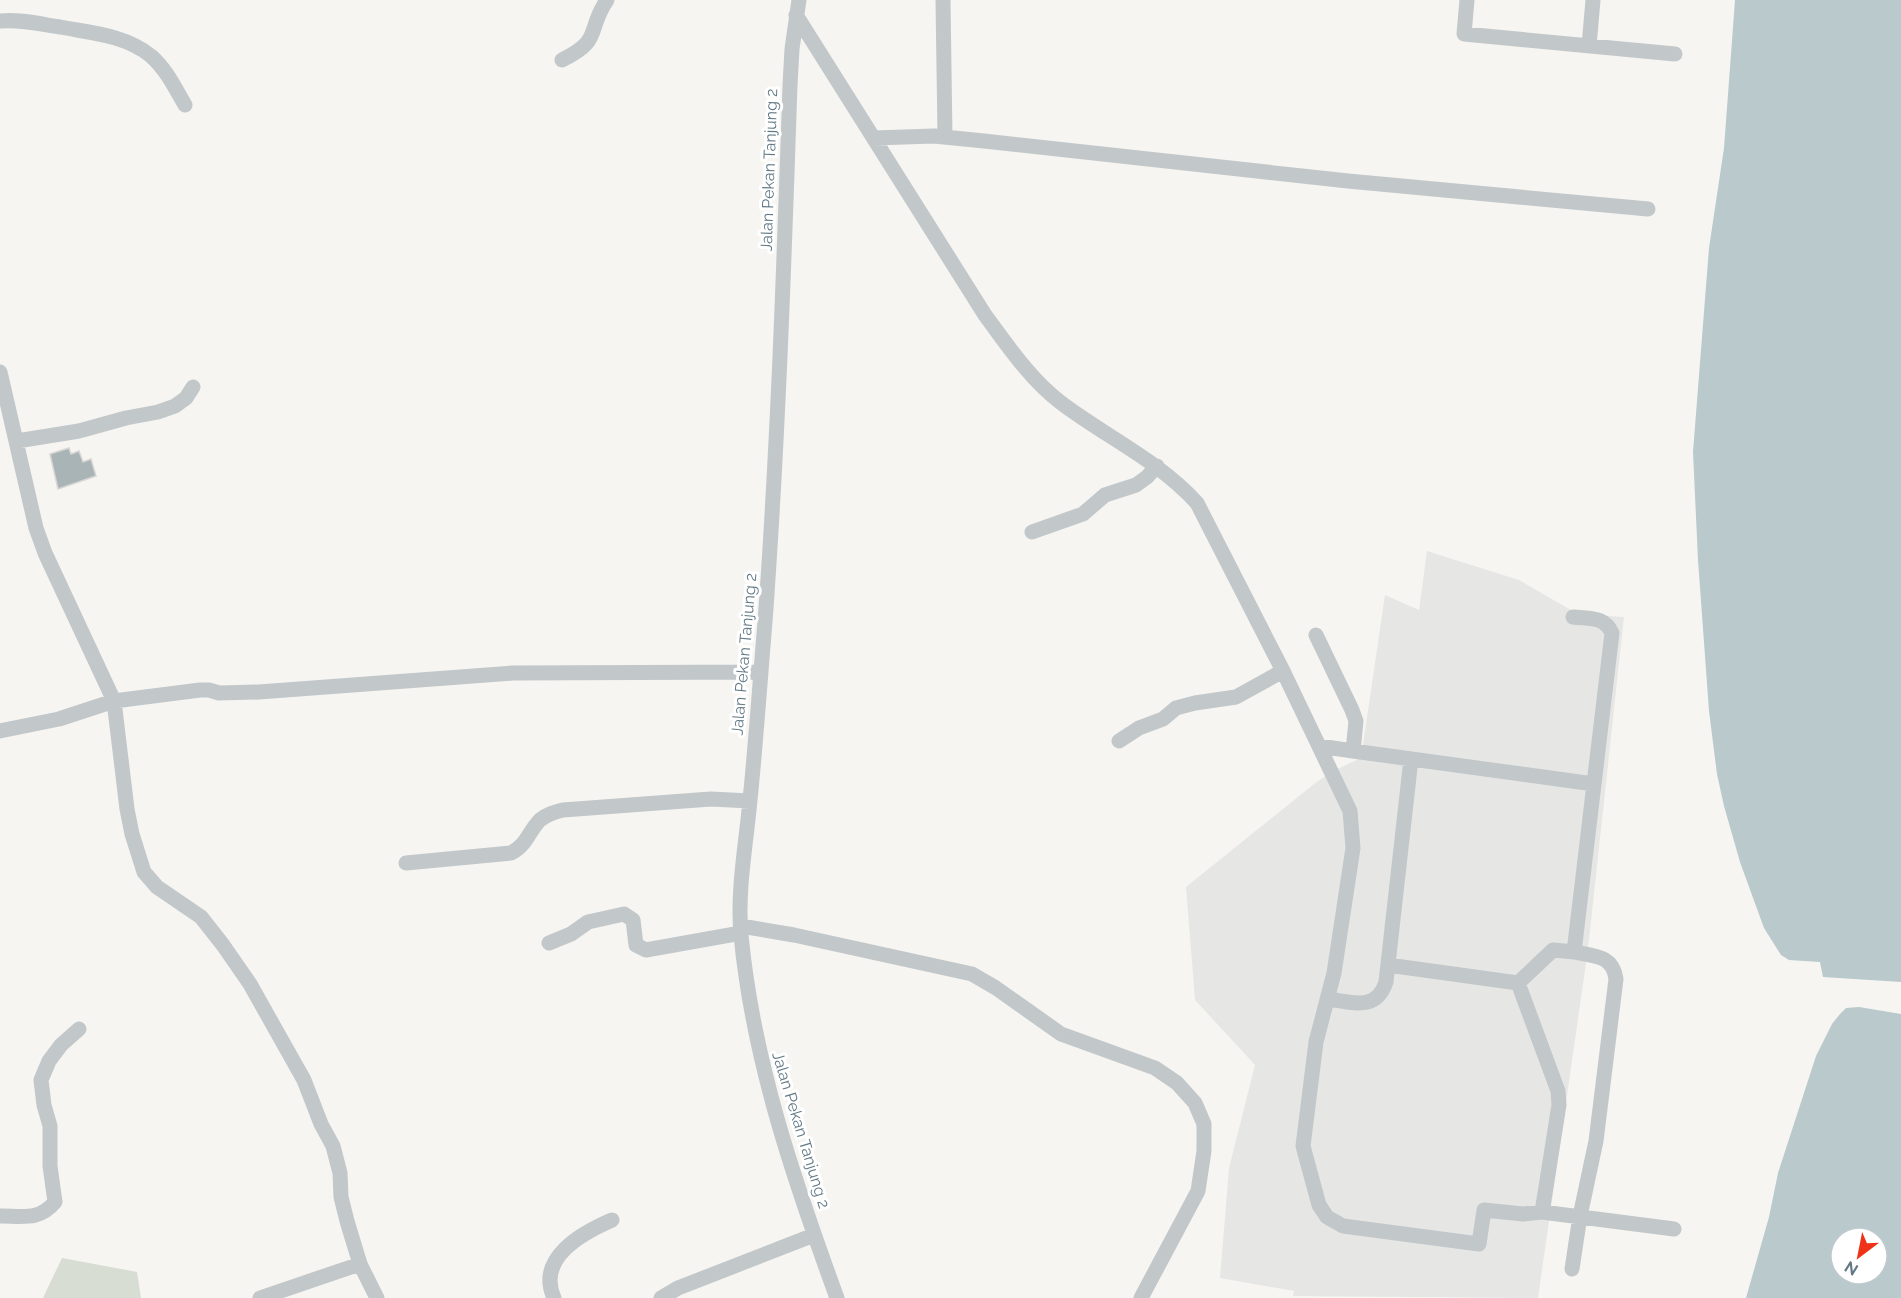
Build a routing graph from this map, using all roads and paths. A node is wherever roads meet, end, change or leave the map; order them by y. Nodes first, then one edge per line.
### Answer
1 (607, 0) edge
2 (943, 0) edge
3 (1467, 0) edge
4 (1593, 0) edge
5 (798, 8) edge
6 (0, 21) edge
7 (1589, 46) junction
8 (1675, 54) dead end
9 (562, 60) dead end
10 (185, 105) dead end
11 (945, 137) junction
12 (874, 138) junction
13 (1648, 209) dead end
14 (0, 372) edge
15 (192, 387) dead end
16 (17, 441) junction
17 (1157, 466) junction
18 (1032, 532) dead end
19 (1573, 617) dead end
20 (1316, 635) dead end
21 (1282, 671) junction
22 (761, 672) junction
23 (114, 701) junction
24 (0, 731) edge
25 (1119, 741) dead end
26 (1319, 746) junction
27 (1353, 751) junction
28 (1411, 759) junction
29 (1594, 784) junction
30 (750, 801) junction
31 (406, 863) dead end
32 (741, 930) junction
33 (549, 943) dead end
34 (1574, 952) junction
35 (1388, 965) junction
36 (1518, 983) junction
37 (1328, 999) junction
38 (79, 1029) dead end
39 (1542, 1212) junction
40 (0, 1216) edge
41 (1580, 1216) junction
42 (612, 1220) dead end
43 (1674, 1229) dead end
44 (814, 1235) junction
45 (360, 1264) junction
46 (1572, 1269) dead end
47 (260, 1298) edge
48 (377, 1298) edge
49 (554, 1298) edge
50 (661, 1298) edge
51 (837, 1298) edge
52 (1141, 1298) edge

1 - 9 street
2 - 11 street
3 - 7 street
4 - 7 street
5 - 12 street
5 - 22 street, Jalan Pekan Tanjung 2
6 - 10 street
7 - 8 street
11 - 12 street
11 - 13 street
12 - 17 street
14 - 16 street
15 - 16 street
16 - 23 street
17 - 18 street
17 - 21 street
19 - 29 street
20 - 27 street
21 - 25 street
21 - 26 street
22 - 23 street
22 - 30 street, Jalan Pekan Tanjung 2
23 - 24 street
23 - 45 street
26 - 27 street
26 - 37 street
27 - 28 street
28 - 29 street
28 - 35 street
29 - 34 street
30 - 31 street
30 - 32 street, Jalan Pekan Tanjung 2
32 - 33 street
32 - 44 street, Jalan Pekan Tanjung 2
32 - 52 street
34 - 36 street
34 - 41 street
35 - 36 street
35 - 37 street
36 - 39 street
37 - 39 street
38 - 40 street
39 - 41 street
41 - 43 street
41 - 46 street
42 - 49 street
44 - 50 street
44 - 51 street, Jalan Pekan Tanjung 2
45 - 47 street
45 - 48 street

